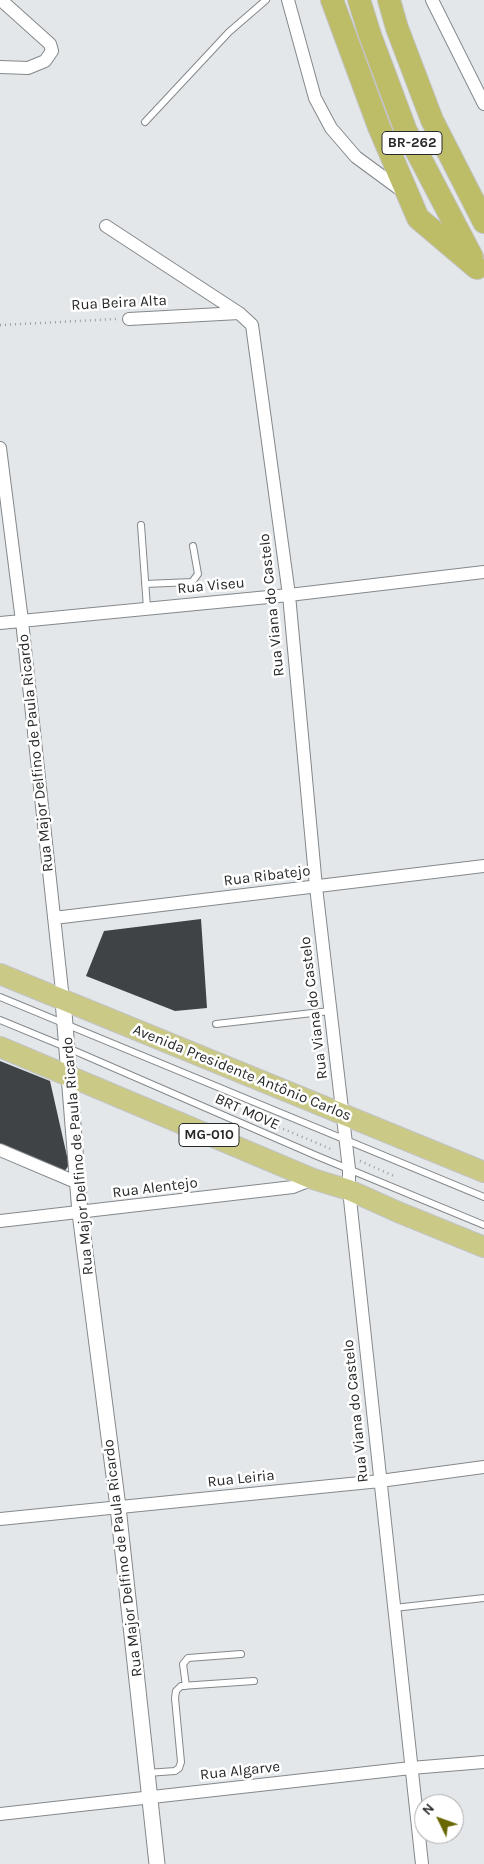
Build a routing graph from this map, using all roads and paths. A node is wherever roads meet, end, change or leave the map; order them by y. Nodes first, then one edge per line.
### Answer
1 (1, 0) edge
2 (266, 0) edge
3 (288, 0) edge
4 (332, 0) edge
5 (359, 0) edge
6 (390, 0) edge
7 (432, 0) edge
8 (0, 67) edge
9 (484, 104) edge
10 (145, 122) dead end
11 (408, 196) junction
12 (484, 222) edge
13 (106, 226) dead end
14 (480, 273) edge
15 (240, 313) junction
16 (129, 319) joint
17 (0, 325) edge
18 (0, 448) edge
19 (142, 525) dead end
20 (193, 546) dead end
21 (481, 576) edge
22 (145, 584) junction
23 (289, 595) junction
24 (147, 608) junction
25 (22, 620) junction
26 (0, 623) edge
27 (484, 866) edge
28 (316, 886) junction
29 (54, 918) junction
30 (0, 974) edge
31 (0, 996) edge
32 (63, 1000) junction
33 (330, 1011) junction
34 (0, 1020) edge
35 (66, 1024) junction
36 (216, 1024) dead end
37 (0, 1047) edge
38 (68, 1048) junction
39 (70, 1076) junction
40 (342, 1113) junction
41 (274, 1125) dead end
42 (345, 1138) junction
43 (330, 1149) dead end
44 (0, 1150) edge
45 (351, 1164) junction
46 (484, 1172) edge
47 (394, 1176) dead end
48 (313, 1179) junction
49 (78, 1183) junction
50 (349, 1190) junction
51 (484, 1197) edge
52 (80, 1213) junction
53 (0, 1221) edge
54 (484, 1226) edge
55 (484, 1247) edge
56 (484, 1467) edge
57 (380, 1481) junction
58 (118, 1507) junction
59 (0, 1520) edge
60 (484, 1598) edge
61 (394, 1608) junction
62 (241, 1654) dead end
63 (254, 1681) dead end
64 (186, 1686) junction
65 (484, 1762) edge
66 (411, 1768) junction
67 (147, 1773) junction
68 (150, 1797) junction
69 (0, 1814) edge
70 (157, 1864) edge
71 (422, 1864) edge

1 - 8 street
2 - 10 lane
3 - 11 street
4 - 11 highway
5 - 14 highway, BR-262
6 - 12 highway, BR-262
7 - 9 street
11 - 14 highway
13 - 15 street, Rua Viana do Castelo
15 - 16 street, Rua Beira Alta
15 - 23 street, Rua Viana do Castelo
16 - 17 path, Rua Beira Alta
18 - 25 street, Rua Major Delfino de Paula Ricardo
19 - 22 lane
20 - 22 lane
21 - 23 street, Rua Viseu
22 - 24 lane
23 - 24 street, Rua Viseu
23 - 28 street, Rua Viana do Castelo
24 - 25 street, Rua Viseu
25 - 26 street, Rua Viseu
25 - 29 street, Rua Major Delfino de Paula Ricardo
27 - 28 street, Rua Ribatejo
28 - 29 street, Rua Ribatejo
28 - 33 street, Rua Viana do Castelo
29 - 32 street, Rua Major Delfino de Paula Ricardo
30 - 32 highway, Avenida Presidente Antônio Carlos
31 - 35 lane, BRT MOVE
32 - 35 street, Rua Major Delfino de Paula Ricardo
32 - 40 highway, Avenida Presidente Antônio Carlos
33 - 36 lane
33 - 40 street, Rua Viana do Castelo
34 - 38 lane, BRT MOVE
35 - 38 street, Rua Major Delfino de Paula Ricardo
35 - 42 lane, BRT MOVE
37 - 39 highway, MG-010
38 - 39 street, Rua Major Delfino de Paula Ricardo
38 - 45 lane, BRT MOVE
39 - 48 highway, MG-010
39 - 49 street, Rua Major Delfino de Paula Ricardo
40 - 42 street, Rua Viana do Castelo
40 - 46 highway, Avenida Presidente Antônio Carlos
41 - 43 path
42 - 45 street, Rua Viana do Castelo
42 - 51 lane, BRT MOVE
44 - 49 street
45 - 47 path
45 - 50 street, Rua Viana do Castelo
45 - 54 lane, BRT MOVE
48 - 50 highway, MG-010
48 - 52 street, Rua Alentejo
49 - 52 street, Rua Major Delfino de Paula Ricardo
50 - 55 highway, MG-010
50 - 57 street, Rua Viana do Castelo
52 - 53 street, Rua Alentejo
52 - 58 street, Rua Major Delfino de Paula Ricardo
56 - 57 street, Rua Leiria
57 - 58 street, Rua Leiria
57 - 61 street, Rua Viana do Castelo
58 - 59 street, Rua Leiria
58 - 67 street, Rua Major Delfino de Paula Ricardo
60 - 61 lane
61 - 66 street, Rua Viana do Castelo
62 - 64 lane
63 - 64 lane
64 - 67 lane
65 - 66 street, Rua Algarve
66 - 68 street, Rua Algarve
66 - 71 street, Rua Viana do Castelo
67 - 68 street, Rua Major Delfino de Paula Ricardo
68 - 69 street, Rua Algarve
68 - 70 street, Rua Major Delfino de Paula Ricardo

